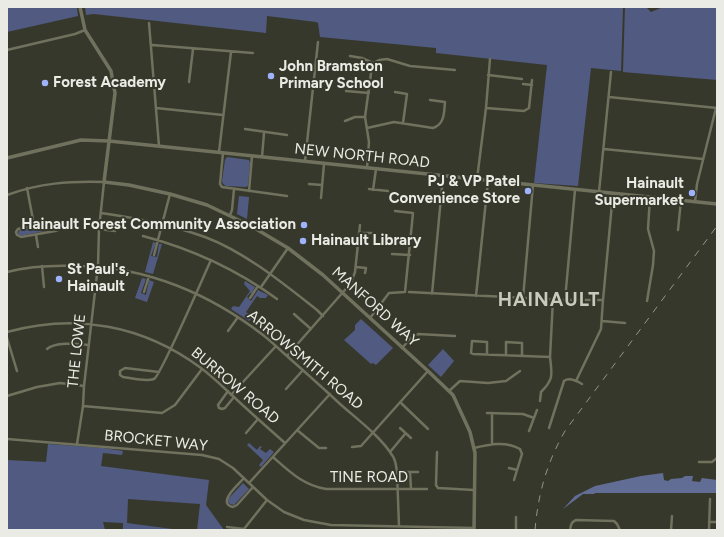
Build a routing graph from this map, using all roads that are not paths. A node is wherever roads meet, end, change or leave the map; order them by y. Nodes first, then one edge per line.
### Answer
1 (80, 7) edge
2 (149, 23) dead end
3 (85, 30) junction
4 (318, 42) dead end
5 (152, 45) junction
6 (193, 49) junction
7 (7, 50) edge
8 (231, 52) junction
9 (253, 54) dead end
10 (350, 56) dead end
11 (490, 59) dead end
12 (373, 64) junction
13 (455, 70) dead end
14 (612, 72) dead end
15 (488, 75) junction
16 (522, 79) dead end
17 (532, 80) dead end
18 (190, 82) dead end
19 (523, 84) dead end
20 (532, 85) junction
21 (346, 91) dead end
22 (395, 92) dead end
23 (369, 93) junction
24 (609, 97) junction
25 (430, 100) dead end
26 (156, 108) junction
27 (486, 108) junction
28 (716, 108) edge
29 (223, 115) junction
30 (365, 117) junction
31 (345, 121) dead end
32 (403, 123) junction
33 (367, 128) junction
34 (244, 129) dead end
35 (264, 132) junction
36 (286, 135) dead end
37 (109, 141) junction
38 (158, 146) junction
39 (604, 149) junction
40 (221, 153) junction
41 (252, 156) junction
42 (262, 157) junction
43 (7, 158) edge
44 (703, 159) junction
45 (305, 162) junction
46 (324, 164) junction
47 (366, 168) junction
48 (376, 169) junction
49 (443, 176) junction
50 (477, 180) junction
51 (488, 181) junction
52 (104, 182) junction
53 (309, 184) dead end
54 (322, 185) junction
55 (533, 185) junction
56 (27, 188) junction
57 (234, 189) junction
58 (369, 189) dead end
59 (373, 190) junction
60 (575, 190) junction
61 (249, 191) junction
62 (388, 191) dead end
63 (599, 192) junction
64 (613, 193) junction
65 (170, 194) junction
66 (7, 195) edge
67 (287, 196) dead end
68 (650, 197) junction
69 (321, 198) dead end
70 (681, 200) junction
71 (695, 202) junction
72 (717, 204) edge
73 (395, 211) dead end
74 (101, 212) junction
75 (230, 215) junction
76 (163, 223) junction
77 (34, 225) junction
78 (360, 225) dead end
79 (99, 229) junction
80 (678, 230) dead end
81 (115, 231) dead end
82 (359, 232) junction
83 (372, 233) dead end
84 (36, 235) junction
85 (143, 236) dead end
86 (158, 240) junction
87 (38, 247) dead end
88 (288, 248) junction
89 (392, 254) dead end
90 (154, 255) dead end
91 (410, 255) junction
92 (211, 260) junction
93 (42, 266) junction
94 (98, 266) junction
95 (356, 267) junction
96 (7, 272) edge
97 (365, 273) dead end
98 (270, 274) junction
99 (149, 276) junction
100 (44, 287) dead end
101 (260, 287) junction
102 (144, 292) dead end
103 (409, 292) dead end
104 (196, 293) junction
105 (342, 294) junction
106 (432, 294) junction
107 (476, 296) junction
108 (250, 298) dead end
109 (523, 298) junction
110 (277, 299) dead end
111 (553, 299) junction
112 (565, 300) junction
113 (603, 300) junction
114 (647, 301) dead end
115 (294, 314) dead end
116 (323, 316) junction
117 (238, 317) junction
118 (370, 318) junction
119 (602, 321) junction
120 (625, 323) dead end
121 (92, 325) junction
122 (311, 329) junction
123 (228, 331) dead end
124 (7, 332) edge
125 (455, 336) dead end
126 (7, 338) edge
127 (69, 344) junction
128 (89, 345) junction
129 (276, 346) junction
130 (67, 347) dead end
131 (402, 348) junction
132 (47, 349) dead end
133 (170, 349) junction
134 (487, 354) junction
135 (506, 355) junction
136 (287, 356) junction
137 (522, 356) junction
138 (550, 357) junction
139 (202, 369) junction
140 (303, 370) junction
141 (17, 371) dead end
142 (428, 371) junction
143 (520, 371) dead end
144 (159, 372) junction
145 (576, 381) junction
146 (582, 384) dead end
147 (84, 386) junction
148 (286, 389) dead end
149 (449, 391) junction
150 (228, 392) junction
151 (330, 394) junction
152 (7, 396) edge
153 (233, 396) junction
154 (540, 401) dead end
155 (400, 402) junction
156 (83, 406) junction
157 (537, 410) dead end
158 (487, 413) dead end
159 (492, 413) junction
160 (534, 418) junction
161 (258, 419) junction
162 (425, 426) junction
163 (400, 428) dead end
164 (428, 428) dead end
165 (549, 428) dead end
166 (422, 429) dead end
167 (297, 430) junction
168 (529, 431) dead end
169 (246, 433) dead end
170 (373, 434) junction
171 (406, 434) junction
172 (411, 438) dead end
173 (7, 439) edge
174 (285, 443) junction
175 (492, 443) junction
176 (77, 444) junction
177 (352, 447) dead end
178 (326, 448) dead end
179 (474, 448) junction
180 (390, 452) junction
181 (437, 452) dead end
182 (273, 457) junction
183 (717, 458) edge
184 (699, 462) dead end
185 (509, 468) dead end
186 (517, 470) junction
187 (400, 472) dead end
188 (410, 472) junction
189 (418, 472) dead end
190 (244, 478) junction
191 (514, 480) dead end
192 (249, 483) junction
193 (253, 487) junction
194 (411, 489) junction
195 (427, 489) dead end
196 (398, 490) junction
197 (474, 490) junction
198 (710, 499) dead end
199 (267, 500) junction
200 (672, 516) dead end
201 (516, 517) dead end
202 (709, 522) junction
203 (717, 522) edge
204 (399, 526) junction
205 (227, 527) dead end
206 (474, 529) edge
207 (516, 530) edge
208 (570, 530) edge
209 (620, 530) edge
210 (671, 530) edge
211 (709, 530) edge

1 - 3 street
2 - 5 street
3 - 7 street
3 - 37 street, THE LOWE
4 - 45 street
5 - 6 street
5 - 26 street
6 - 8 street
6 - 18 street
8 - 9 street
8 - 29 street
10 - 12 street
11 - 15 street
12 - 13 street
12 - 23 street
14 - 24 street
15 - 16 street
15 - 27 street
17 - 20 street
19 - 20 street
20 - 27 street
21 - 23 street
22 - 32 street
23 - 30 street
24 - 28 street
24 - 39 street
25 - 32 street
26 - 29 street
26 - 38 street
27 - 50 street
28 - 44 street
29 - 40 street
30 - 31 street
30 - 33 street
32 - 33 street
33 - 47 street
34 - 35 street
35 - 36 street
35 - 42 street
37 - 38 street, NEW NORTH ROAD
37 - 43 street, NEW NORTH ROAD
37 - 52 street, THE LOWE
38 - 40 street, NEW NORTH ROAD
39 - 44 street
39 - 63 street
40 - 41 street, NEW NORTH ROAD
40 - 57 street
41 - 42 street, NEW NORTH ROAD
41 - 61 street
42 - 45 street, NEW NORTH ROAD
44 - 71 street
45 - 46 street, NEW NORTH ROAD
46 - 47 street, NEW NORTH ROAD
46 - 54 street
47 - 48 street, NEW NORTH ROAD
48 - 49 street, NEW NORTH ROAD
48 - 59 street
49 - 50 street, NEW NORTH ROAD
49 - 106 street
50 - 51 street, NEW NORTH ROAD
51 - 55 street, NEW NORTH ROAD
51 - 107 street
52 - 56 street, MANFORD WAY
52 - 65 street, MANFORD WAY
52 - 74 street, THE LOWE
53 - 54 street
54 - 69 street
55 - 60 street, NEW NORTH ROAD
55 - 109 street
56 - 66 street, MANFORD WAY
56 - 77 street
57 - 61 street
57 - 75 street
58 - 59 street
59 - 62 street
60 - 63 street, NEW NORTH ROAD
60 - 112 street
61 - 67 street
63 - 64 street, NEW NORTH ROAD
64 - 68 street, NEW NORTH ROAD
64 - 113 street
65 - 75 street, MANFORD WAY
65 - 76 street
68 - 70 street, NEW NORTH ROAD
68 - 114 street
70 - 71 street, NEW NORTH ROAD
70 - 80 street
71 - 72 street, NEW NORTH ROAD
73 - 91 street
74 - 76 street
74 - 79 street, THE LOWE
75 - 88 street, MANFORD WAY
76 - 86 street
76 - 98 street
77 - 84 street
77 - 84 street
78 - 82 street
79 - 81 street
79 - 94 street, THE LOWE
82 - 83 street
82 - 95 street
84 - 87 street
85 - 86 street
86 - 90 street
86 - 92 street
88 - 98 street
88 - 105 street, MANFORD WAY
89 - 91 street
91 - 118 street
92 - 101 street
92 - 104 street
93 - 94 street, ARROWSMITH ROAD
93 - 96 street, ARROWSMITH ROAD
93 - 100 street
94 - 99 street, ARROWSMITH ROAD
94 - 121 street, THE LOWE
95 - 97 street
95 - 105 street
98 - 101 street
98 - 116 street
99 - 102 street
99 - 104 street, ARROWSMITH ROAD
101 - 108 street
101 - 110 street
103 - 106 street
104 - 117 street, ARROWSMITH ROAD
104 - 133 street
105 - 116 street
105 - 118 street, MANFORD WAY
106 - 107 street
107 - 109 street
109 - 111 street
111 - 112 street
111 - 138 street
112 - 113 street
113 - 119 street
115 - 122 street
116 - 122 street
117 - 123 street
117 - 129 street, ARROWSMITH ROAD
118 - 131 street, MANFORD WAY
119 - 120 street
119 - 145 street
121 - 124 street, BURROW ROAD
121 - 128 street, THE LOWE
121 - 133 street, BURROW ROAD
122 - 136 street
125 - 131 street
126 - 141 street
127 - 128 street
127 - 130 street
127 - 132 street
128 - 147 street, THE LOWE
129 - 136 street, ARROWSMITH ROAD
129 - 153 street
131 - 142 street, MANFORD WAY
133 - 139 street, BURROW ROAD
133 - 144 street
134 - 134 street
134 - 135 street
135 - 137 street
135 - 137 street
136 - 140 street, ARROWSMITH ROAD
137 - 138 street
138 - 154 street
139 - 150 street, BURROW ROAD
139 - 156 street
140 - 148 street
140 - 151 street, ARROWSMITH ROAD
142 - 149 street, MANFORD WAY
142 - 155 street
143 - 149 street
144 - 144 street
145 - 146 street
145 - 165 street
147 - 152 street
147 - 156 street, THE LOWE
149 - 179 street, MANFORD WAY
150 - 153 street, BURROW ROAD
150 - 153 street
151 - 167 street
151 - 170 street, ARROWSMITH ROAD
153 - 161 street, BURROW ROAD
155 - 162 street
155 - 170 street
156 - 176 street, THE LOWE
157 - 160 street
158 - 159 street
159 - 160 street
159 - 175 street
160 - 168 street
161 - 169 street
161 - 174 street, BURROW ROAD
162 - 164 street
162 - 166 street
163 - 171 street
167 - 174 street
167 - 178 street
170 - 177 street
170 - 180 street, ARROWSMITH ROAD
171 - 172 street
171 - 180 street
173 - 176 street, BROCKET WAY
174 - 182 street
175 - 179 street
175 - 186 street
176 - 190 street, BROCKET WAY
179 - 197 street, MANFORD WAY
180 - 196 street, ARROWSMITH ROAD
181 - 197 street
182 - 192 street
182 - 196 street, TINE ROAD
183 - 184 street
185 - 186 street
186 - 191 street
187 - 188 street
188 - 189 street
188 - 194 street
190 - 192 street, BROCKET WAY
190 - 193 street
192 - 193 street, BROCKET WAY
193 - 199 street, BROCKET WAY
194 - 195 street, TINE ROAD
194 - 196 street, TINE ROAD
196 - 204 street, ARROWSMITH ROAD
197 - 206 street, MANFORD WAY
198 - 202 street
199 - 204 street, BROCKET WAY
199 - 205 street
200 - 210 street
201 - 207 street
202 - 203 street
202 - 211 street
204 - 206 street, BROCKET WAY
208 - 209 street

